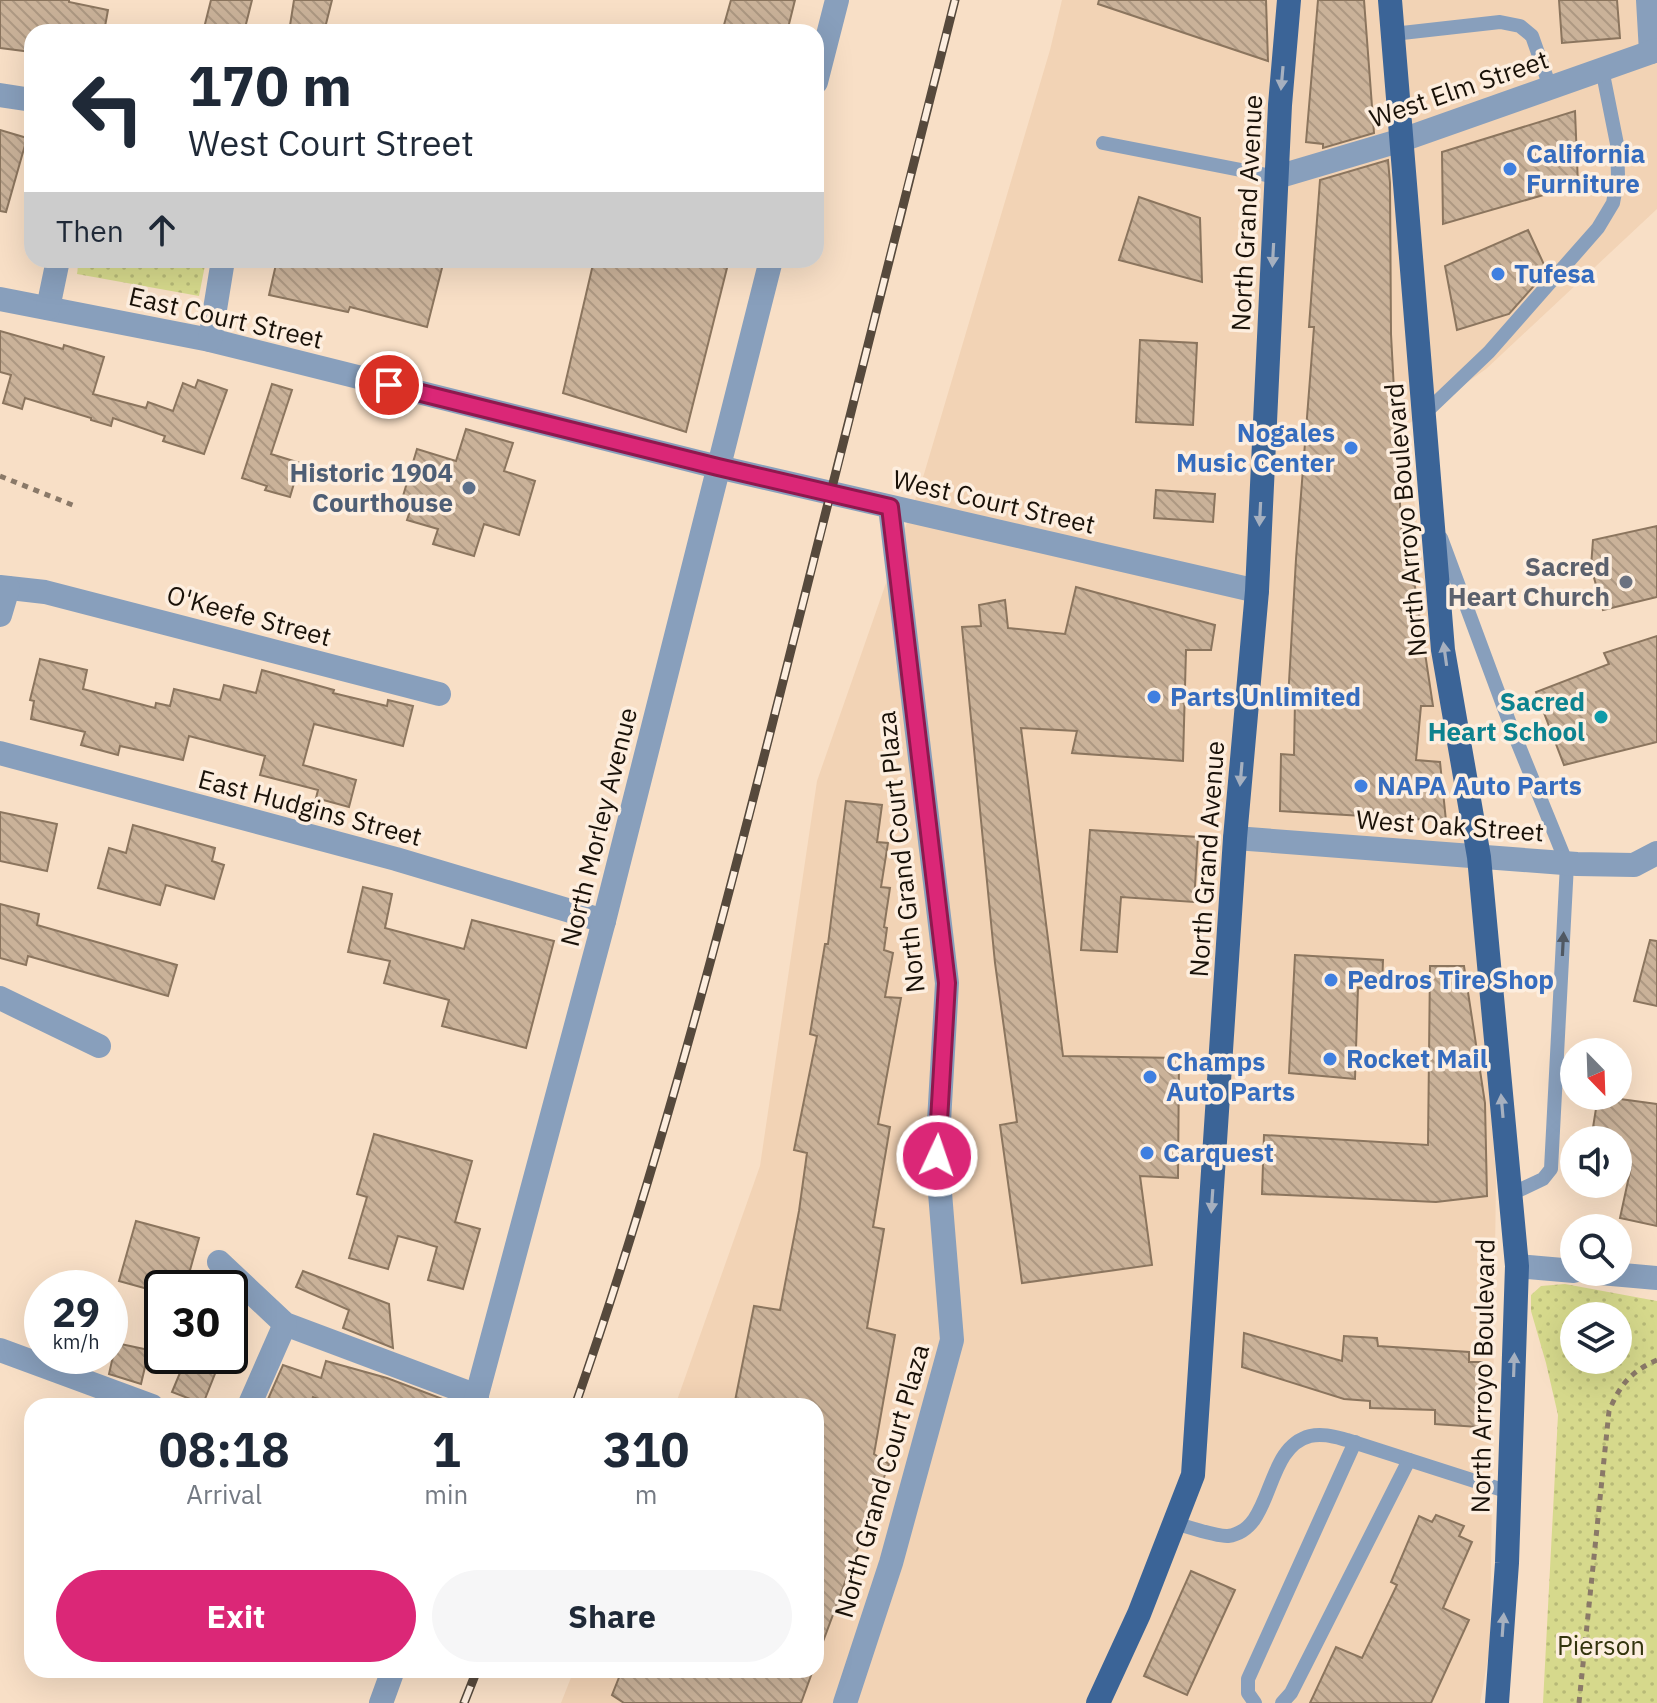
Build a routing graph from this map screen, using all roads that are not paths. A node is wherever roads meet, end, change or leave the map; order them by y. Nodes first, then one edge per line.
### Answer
1 (837, 0) edge
2 (1289, 0) edge
3 (1390, 0) edge
4 (1648, 0) edge
5 (1393, 34) junction
6 (824, 51) edge
7 (1654, 51) edge
8 (1602, 69) junction
9 (1550, 87) junction
10 (0, 95) edge
11 (24, 99) edge
12 (1402, 140) junction
13 (1103, 143) dead end
14 (1277, 177) junction
15 (56, 268) edge
16 (222, 268) edge
17 (769, 268) edge
18 (0, 299) edge
19 (48, 308) junction
20 (210, 340) junction
21 (1424, 414) junction
22 (718, 467) junction
23 (890, 507) junction
24 (1432, 515) junction
25 (4, 588) edge
26 (1257, 591) junction
27 (0, 615) edge
28 (439, 694) dead end
29 (0, 753) edge
30 (1235, 838) junction
31 (1657, 853) edge
32 (1479, 857) junction
33 (1567, 864) junction
34 (1645, 868) edge
35 (604, 921) junction
36 (0, 998) edge
37 (99, 1046) dead end
38 (1511, 1194) junction
39 (219, 1262) dead end
40 (1517, 1266) junction
41 (1560, 1270) edge
42 (1632, 1276) edge
43 (1657, 1278) edge
44 (285, 1324) junction
45 (0, 1350) edge
46 (130, 1398) edge
47 (253, 1398) edge
48 (469, 1398) edge
49 (477, 1398) edge
50 (1355, 1442) junction
51 (1409, 1460) junction
52 (1509, 1492) junction
53 (1174, 1523) junction
54 (390, 1678) edge
55 (381, 1703) edge
56 (845, 1703) edge
57 (1098, 1703) edge
58 (1255, 1703) edge
59 (1282, 1703) edge
60 (1497, 1703) edge

1 - 6 street
2 -> 14 main road, North Grand Avenue
3 - 5 main road, North Arroyo Boulevard
4 - 7 street
5 - 9 lane
5 - 12 main road, North Arroyo Boulevard
7 - 8 street, West Elm Street
8 - 9 street, West Elm Street
8 - 21 lane
9 - 12 street, West Elm Street
10 - 11 street
12 - 14 street, West Elm Street
12 - 21 main road, North Arroyo Boulevard
13 - 14 lane
14 -> 26 main road, North Grand Avenue
15 - 19 street
16 - 20 street
17 - 22 street, North Morley Avenue
18 - 19 street, East Court Street
19 - 20 street, East Court Street
20 - 22 street, East Court Street
21 - 24 main road, North Arroyo Boulevard
22 - 23 street, West Court Street
22 - 35 street, North Morley Avenue
23 - 26 street, West Court Street
23 - 56 street, North Grand Court Plaza
32 -> 24 main road, North Arroyo Boulevard
24 - 33 lane
25 - 27 street
25 - 28 street, O'Keefe Street
26 -> 30 main road, North Grand Avenue
29 - 35 street, East Hudgins Street
30 - 32 street, West Oak Street
30 -> 53 main road, North Grand Avenue
31 - 34 street, West Oak Street
32 - 33 street, West Oak Street
38 -> 32 main road, North Arroyo Boulevard
33 - 34 street, West Oak Street
38 -> 33 lane
35 - 49 street, North Morley Avenue
36 - 37 street
38 - 40 main road, North Arroyo Boulevard
39 - 44 street
40 - 41 street
52 -> 40 main road, North Arroyo Boulevard
42 - 43 street
44 - 47 street
44 - 48 street
45 - 46 street
50 - 51 lane
50 - 53 lane
50 - 58 lane
51 - 52 lane
51 - 59 lane
60 -> 52 main road, North Arroyo Boulevard
53 - 57 main road, North Grand Avenue
54 - 55 street

